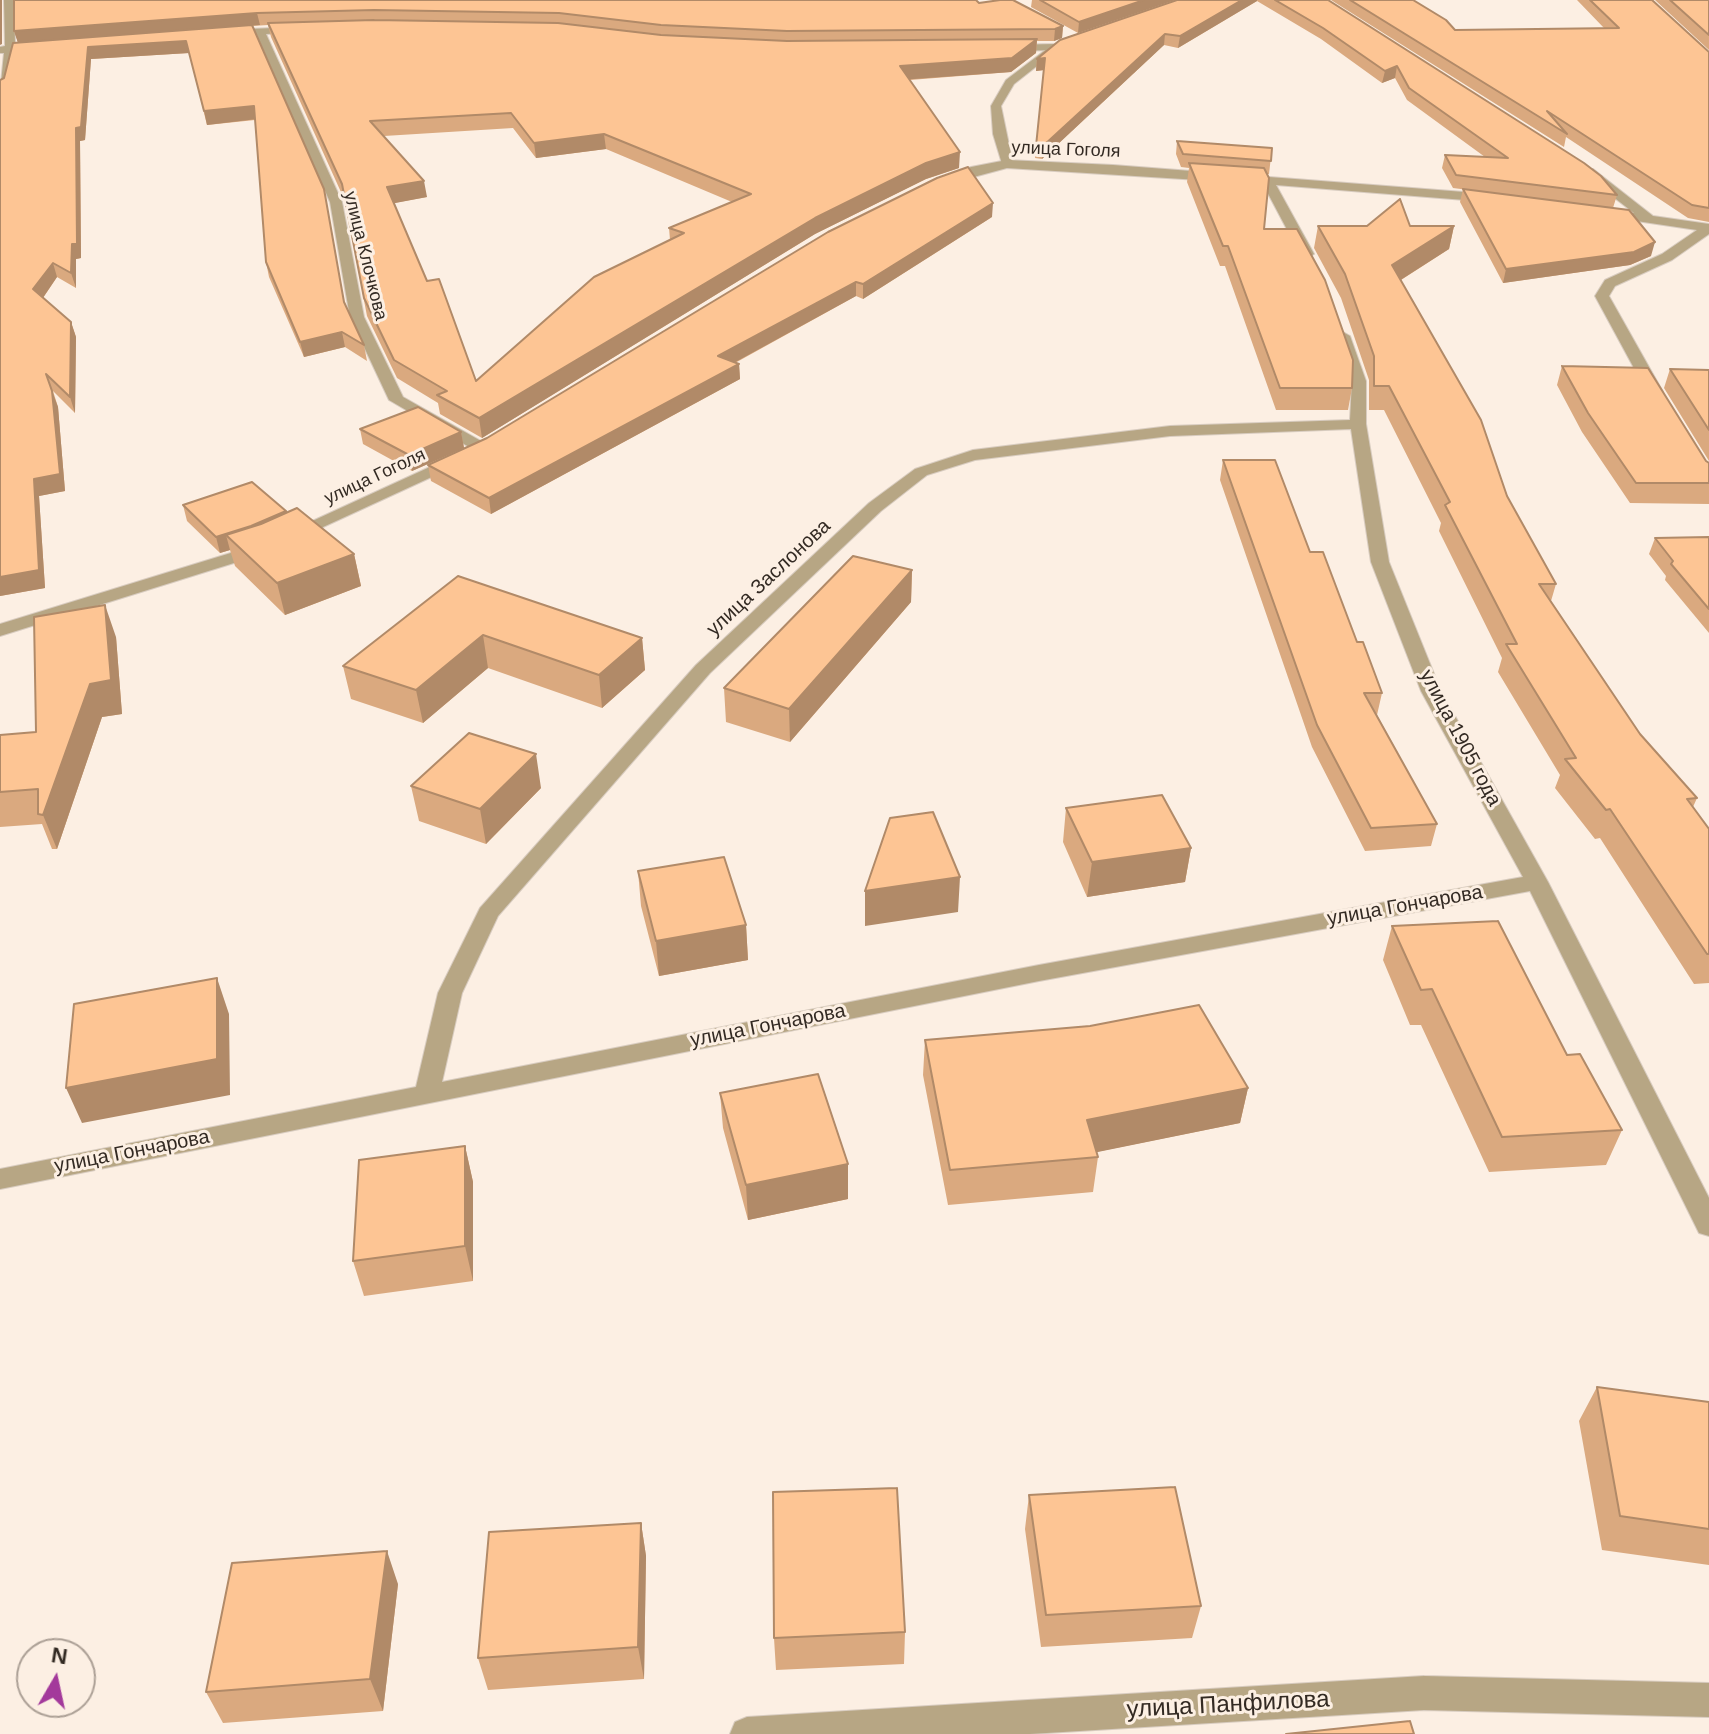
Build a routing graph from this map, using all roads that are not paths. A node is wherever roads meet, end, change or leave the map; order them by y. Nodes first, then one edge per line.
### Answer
1 (9, 0) edge
2 (304, 30) edge
3 (260, 31) junction
4 (1064, 32) edge
5 (213, 34) edge
6 (1092, 35) edge
7 (1077, 40) junction
8 (57, 45) edge
9 (1056, 47) junction
10 (995, 48) edge
11 (5, 49) edge
12 (0, 90) edge
13 (1573, 161) edge
14 (1007, 164) junction
15 (1268, 182) junction
16 (931, 185) edge
17 (1513, 200) edge
18 (1588, 210) edge
19 (1648, 218) junction
20 (1709, 228) edge
21 (1317, 273) edge
22 (1335, 313) edge
23 (1662, 403) edge
24 (1358, 424) junction
25 (495, 439) edge
26 (482, 448) junction
27 (0, 630) edge
28 (1537, 882) junction
29 (427, 1093) junction
30 (0, 1179) edge
31 (1709, 1225) edge
32 (1709, 1700) edge
33 (747, 1734) edge

1 - 11 street
2 - 3 street
3 - 5 street
3 - 26 street, улица Клочкова
4 - 7 street
6 - 7 street
7 - 9 street
8 - 11 street
9 - 10 street
9 - 14 street
11 - 12 street
13 - 19 street
14 - 15 street, улица Гоголя
14 - 16 street, улица Гоголя
15 - 17 street, улица Гоголя
15 - 21 street
18 - 19 street
19 - 20 street
20 - 23 street
22 - 24 street, улица 1905 года
24 - 28 street, улица 1905 года
24 - 29 street, улица Заслонова
25 - 26 street, улица Гоголя
26 - 27 street, улица Гоголя
28 - 29 street, улица Гончарова
28 - 31 street, улица 1905 года
29 - 30 street, улица Гончарова
32 - 33 street, улица Панфилова

